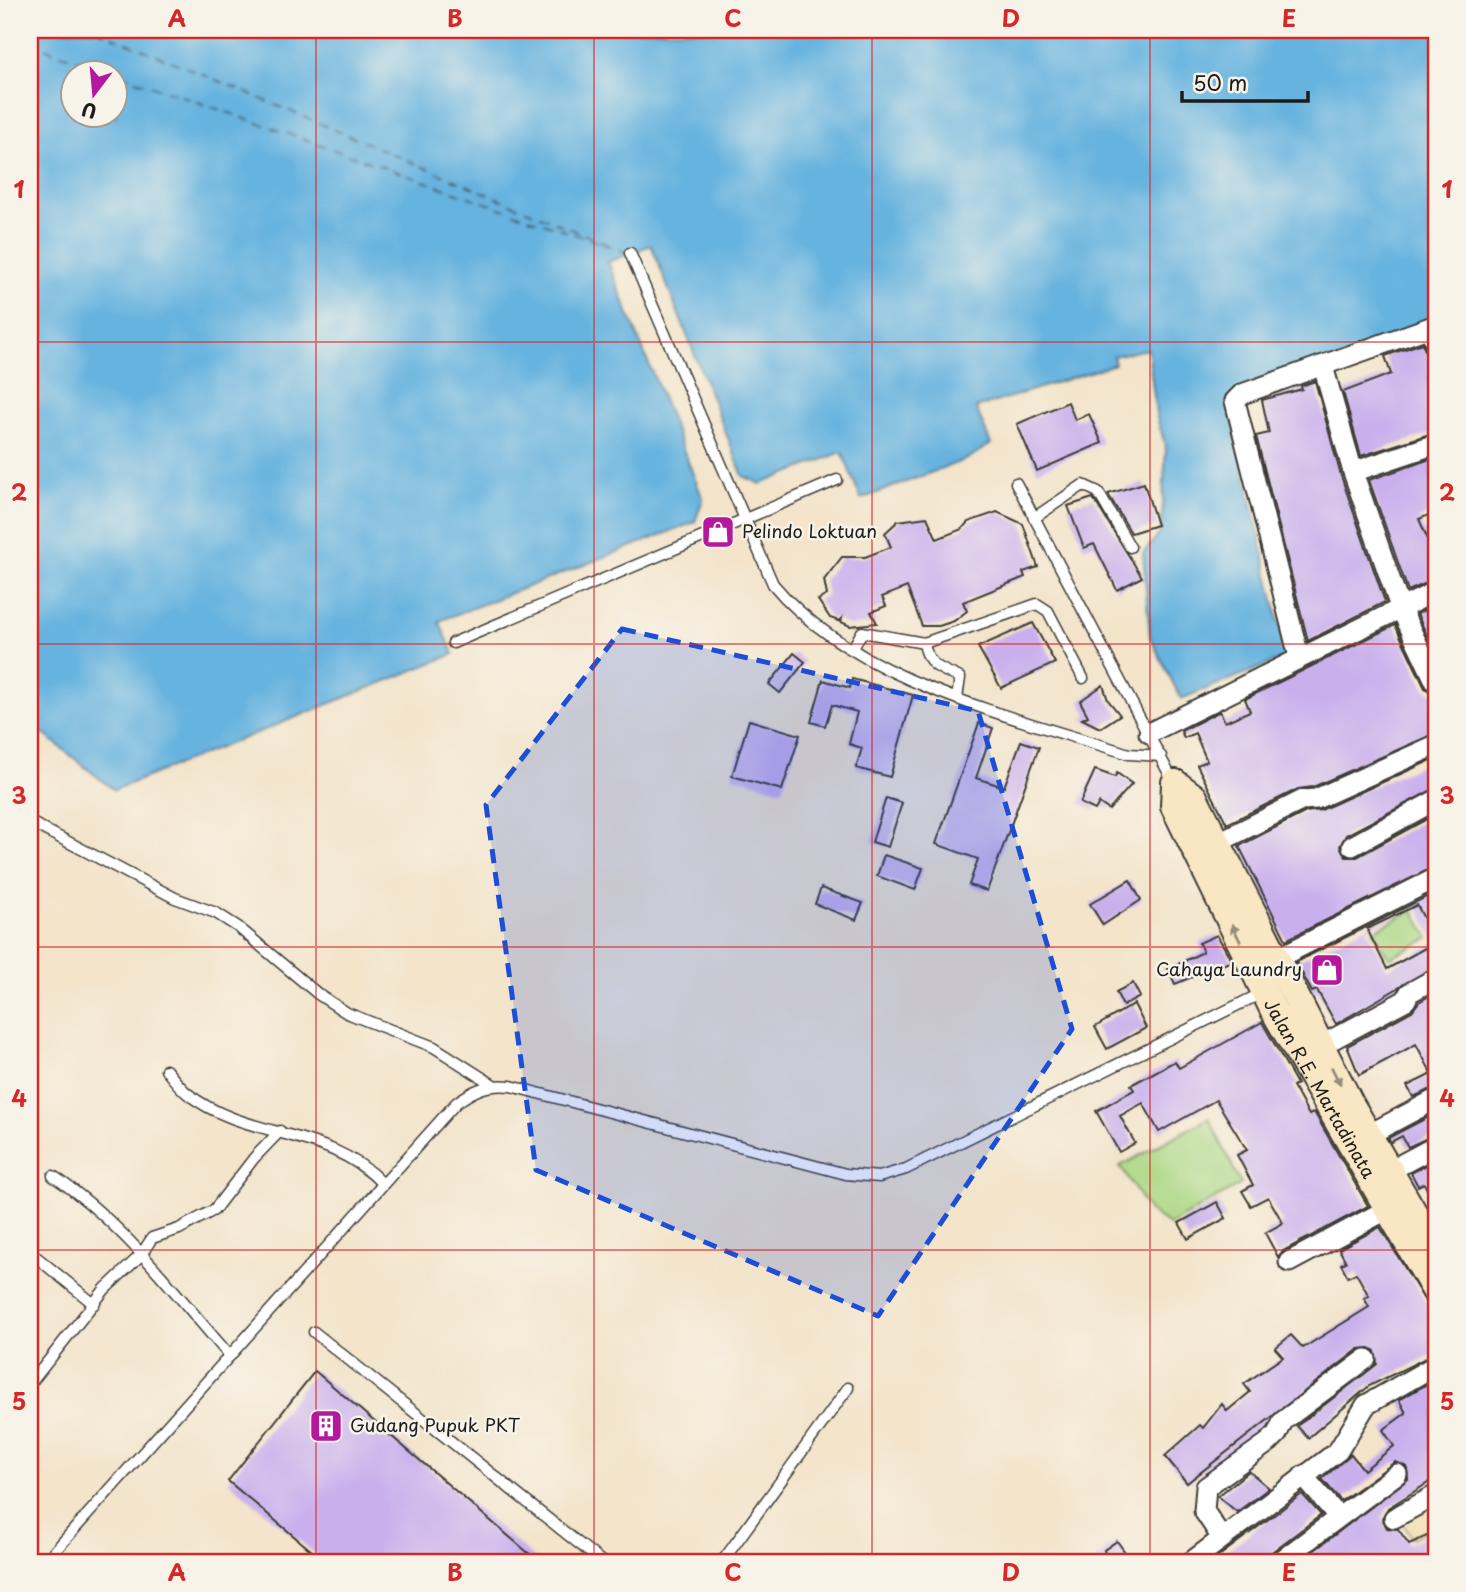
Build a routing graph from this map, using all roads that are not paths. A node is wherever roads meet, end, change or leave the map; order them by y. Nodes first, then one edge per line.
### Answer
1 (630, 253) dead end
2 (1433, 326) edge
3 (1436, 348) edge
4 (1323, 366) junction
5 (1436, 444) edge
6 (1353, 472) junction
7 (837, 480) dead end
8 (1016, 483) dead end
9 (1034, 518) junction
10 (745, 519) junction
11 (1130, 547) dead end
12 (1436, 591) edge
13 (1400, 607) junction
14 (453, 643) dead end
15 (924, 643) junction
16 (853, 648) junction
17 (1299, 657) junction
18 (1083, 678) dead end
19 (1436, 683) edge
20 (957, 698) junction
21 (1149, 733) junction
22 (1436, 744) edge
23 (1161, 756) junction
24 (1181, 795) junction
25 (1436, 800) edge
26 (30, 822) edge
27 (1217, 843) junction
28 (1352, 846) dead end
29 (1436, 878) edge
30 (1276, 959) junction
31 (1436, 978) edge
32 (1278, 999) junction
33 (1320, 1046) junction
34 (166, 1070) dead end
35 (492, 1084) junction
36 (1436, 1099) edge
37 (280, 1131) junction
38 (1368, 1135) junction
39 (1436, 1146) edge
40 (1389, 1171) junction
41 (53, 1176) dead end
42 (383, 1184) junction
43 (1388, 1209) junction
44 (1436, 1251) edge
45 (30, 1252) edge
46 (141, 1255) junction
47 (1289, 1262) dead end
48 (1436, 1292) edge
49 (94, 1304) junction
50 (314, 1332) dead end
51 (230, 1356) junction
52 (1366, 1359) dead end
53 (1436, 1365) edge
54 (30, 1384) edge
55 (848, 1388) dead end
56 (1397, 1474) dead end
57 (1303, 1476) junction
58 (1436, 1495) edge
59 (1338, 1516) junction
60 (1394, 1518) dead end
61 (1222, 1538) junction
62 (45, 1562) edge
63 (602, 1562) edge
64 (722, 1562) edge
65 (1191, 1562) edge
66 (1279, 1562) edge

1 - 10 lane
2 - 3 street
2 - 4 street
4 - 6 street
4 - 17 street
5 - 6 street
6 - 13 street
7 - 10 lane
8 - 9 lane
9 - 11 lane
9 - 21 lane
10 - 14 lane
10 - 16 lane
12 - 13 street
13 - 17 street
13 - 19 street
15 - 16 lane
15 - 18 lane
15 - 20 lane
16 - 20 lane
17 - 21 street
20 - 23 lane
21 - 23 lane
22 - 27 street
23 - 24 lane
24 - 27 street, Jalan R.E. Martadinata
32 -> 24 street, Jalan R.E. Martadinata
25 - 28 street
26 - 35 lane
27 - 30 street, Jalan R.E. Martadinata
29 - 30 street
30 - 32 street, Jalan R.E. Martadinata
31 - 33 street
32 - 33 street, Jalan R.E. Martadinata
32 - 35 lane
32 - 43 street, Jalan R.E. Martadinata
33 -> 38 street, Jalan R.E. Martadinata
34 - 37 lane
35 - 42 lane
36 - 38 street
37 - 42 lane
37 - 46 lane
38 - 40 street, Jalan R.E. Martadinata
39 - 40 street
40 - 44 street, Jalan R.E. Martadinata
41 - 46 lane
42 - 51 lane
43 - 47 street
43 - 48 street, Jalan R.E. Martadinata
45 - 49 lane
46 - 49 lane
46 - 51 lane
49 - 54 lane
50 - 63 lane
51 - 62 lane
52 - 61 street
53 - 57 street
55 - 64 lane
56 - 59 street
57 - 59 street
57 - 61 street
58 - 60 street
59 - 66 street
61 - 65 street

